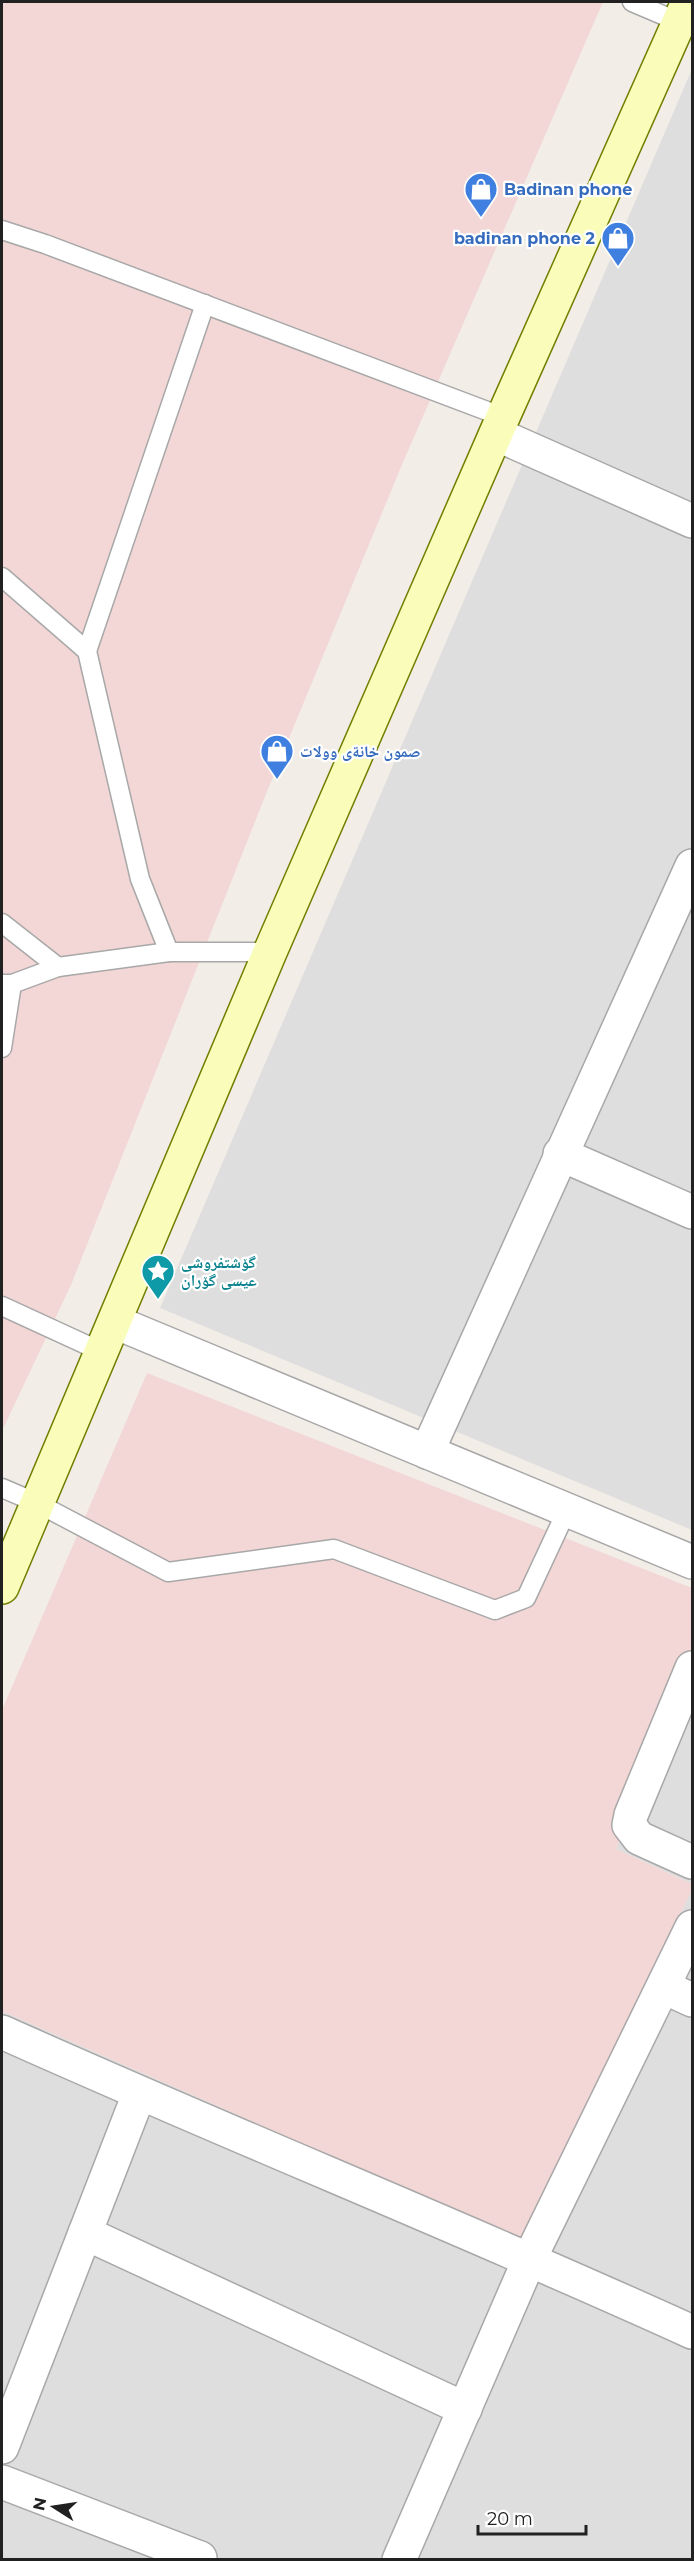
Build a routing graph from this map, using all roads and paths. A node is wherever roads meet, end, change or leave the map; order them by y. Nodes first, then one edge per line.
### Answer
1 (632, 2) edge
2 (683, 12) edge
3 (2, 230) edge
4 (206, 304) junction
5 (499, 425) junction
6 (693, 521) edge
7 (2, 577) edge
8 (87, 651) junction
9 (693, 866) edge
10 (2, 923) edge
11 (169, 952) junction
12 (270, 952) junction
13 (58, 967) junction
14 (7, 984) edge
15 (2, 1048) edge
16 (560, 1154) junction
17 (693, 1212) edge
18 (2, 1306) edge
19 (115, 1322) junction
20 (102, 1352) junction
21 (427, 1452) junction
22 (2, 1488) edge
23 (37, 1503) junction
24 (567, 1510) junction
25 (693, 1562) edge
26 (2, 1587) edge
27 (693, 1668) edge
28 (693, 1862) edge
29 (693, 1927) edge
30 (678, 1993) edge
31 (2, 2032) edge
32 (139, 2094) junction
33 (85, 2233) junction
34 (530, 2258) junction
35 (693, 2332) edge
36 (465, 2409) junction
37 (2, 2448) edge
38 (2, 2482) edge
39 (200, 2558) dead end
40 (399, 2559) edge

1 - 2 lane
2 - 5 main road
3 - 4 lane
4 - 5 lane
4 - 8 lane
5 - 6 street
5 - 12 main road
7 - 8 lane
8 - 11 lane
9 - 16 street
10 - 13 lane
11 - 12 lane
11 - 13 lane
12 - 19 main road
13 - 14 lane
14 - 15 lane
16 - 17 street
16 - 21 street
18 - 20 lane
19 - 20 main road
19 - 21 street
20 - 23 main road
21 - 24 street
22 - 23 lane
23 - 24 lane
23 - 26 main road
24 - 25 street
27 - 28 street
29 - 30 street
30 - 34 street
31 - 32 street
32 - 33 street
32 - 34 street
33 - 36 street
33 - 37 street
34 - 35 street
34 - 36 street
36 - 40 street
38 - 39 street

